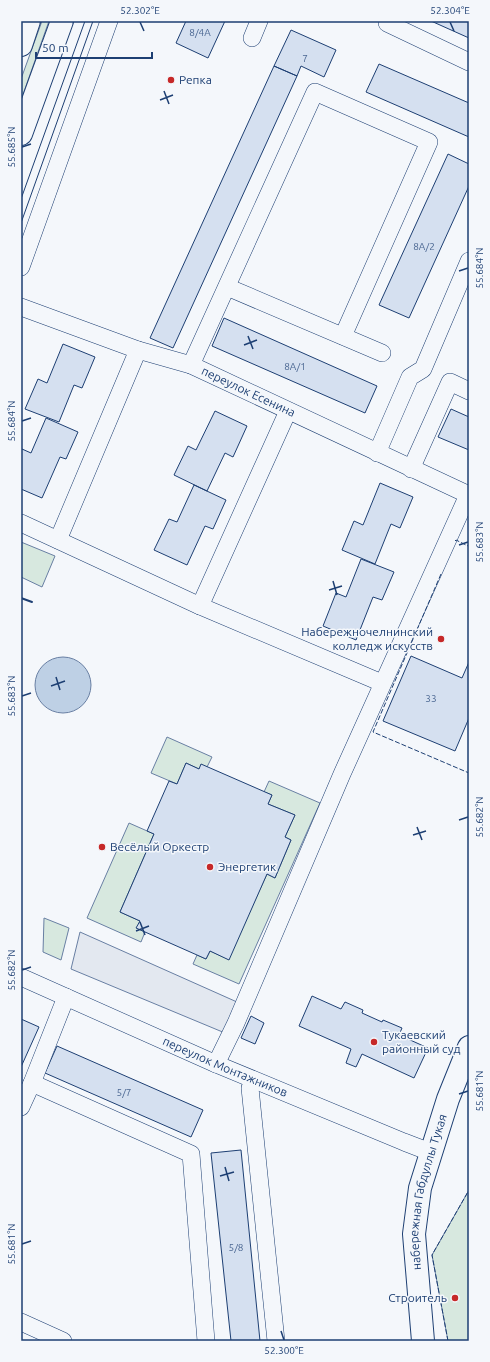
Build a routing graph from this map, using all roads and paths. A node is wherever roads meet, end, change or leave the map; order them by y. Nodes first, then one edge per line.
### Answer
1 (29, 21) edge
2 (62, 21) edge
3 (109, 21) edge
4 (259, 21) edge
5 (388, 21) edge
6 (252, 38) dead end
7 (21, 45) edge
8 (469, 62) edge
9 (21, 134) edge
10 (469, 261) edge
11 (21, 267) edge
12 (227, 287) junction
13 (21, 307) edge
14 (344, 336) junction
15 (138, 350) junction
16 (382, 353) dead end
17 (191, 365) junction
18 (469, 391) edge
19 (288, 411) junction
20 (377, 453) junction
21 (412, 469) junction
22 (468, 495) edge
23 (21, 523) edge
24 (58, 540) junction
25 (200, 606) junction
26 (382, 683) junction
27 (21, 977) edge
28 (66, 997) junction
29 (469, 1047) edge
30 (216, 1064) junction
31 (32, 1083) junction
32 (250, 1088) dead end
33 (21, 1107) edge
34 (430, 1152) junction
35 (21, 1322) edge
36 (63, 1341) edge
37 (206, 1341) edge
38 (276, 1341) edge
39 (422, 1341) edge

1 - 7 main road
2 - 9 main road
3 - 11 street
4 - 6 street
5 - 8 street
10 - 20 street
12 - 14 street
12 - 14 street
12 - 17 street
13 - 15 street, переулок Есенина
14 - 16 street
15 - 17 street, переулок Есенина
15 - 24 street
17 - 19 street, переулок Есенина
18 - 21 street
19 - 20 street, переулок Есенина
19 - 25 street
20 - 21 street, переулок Есенина
21 - 22 street, переулок Есенина
22 - 26 street
23 - 24 street
24 - 25 street
25 - 26 street
26 - 30 street
27 - 28 street, переулок Монтажников
28 - 30 street, переулок Монтажников
28 - 31 street
29 - 34 main road, набережная Габдуллы Тукая
30 - 34 street, переулок Монтажников
31 - 33 street
31 - 37 street
32 - 38 street
34 - 39 main road, набережная Габдуллы Тукая
35 - 36 street

